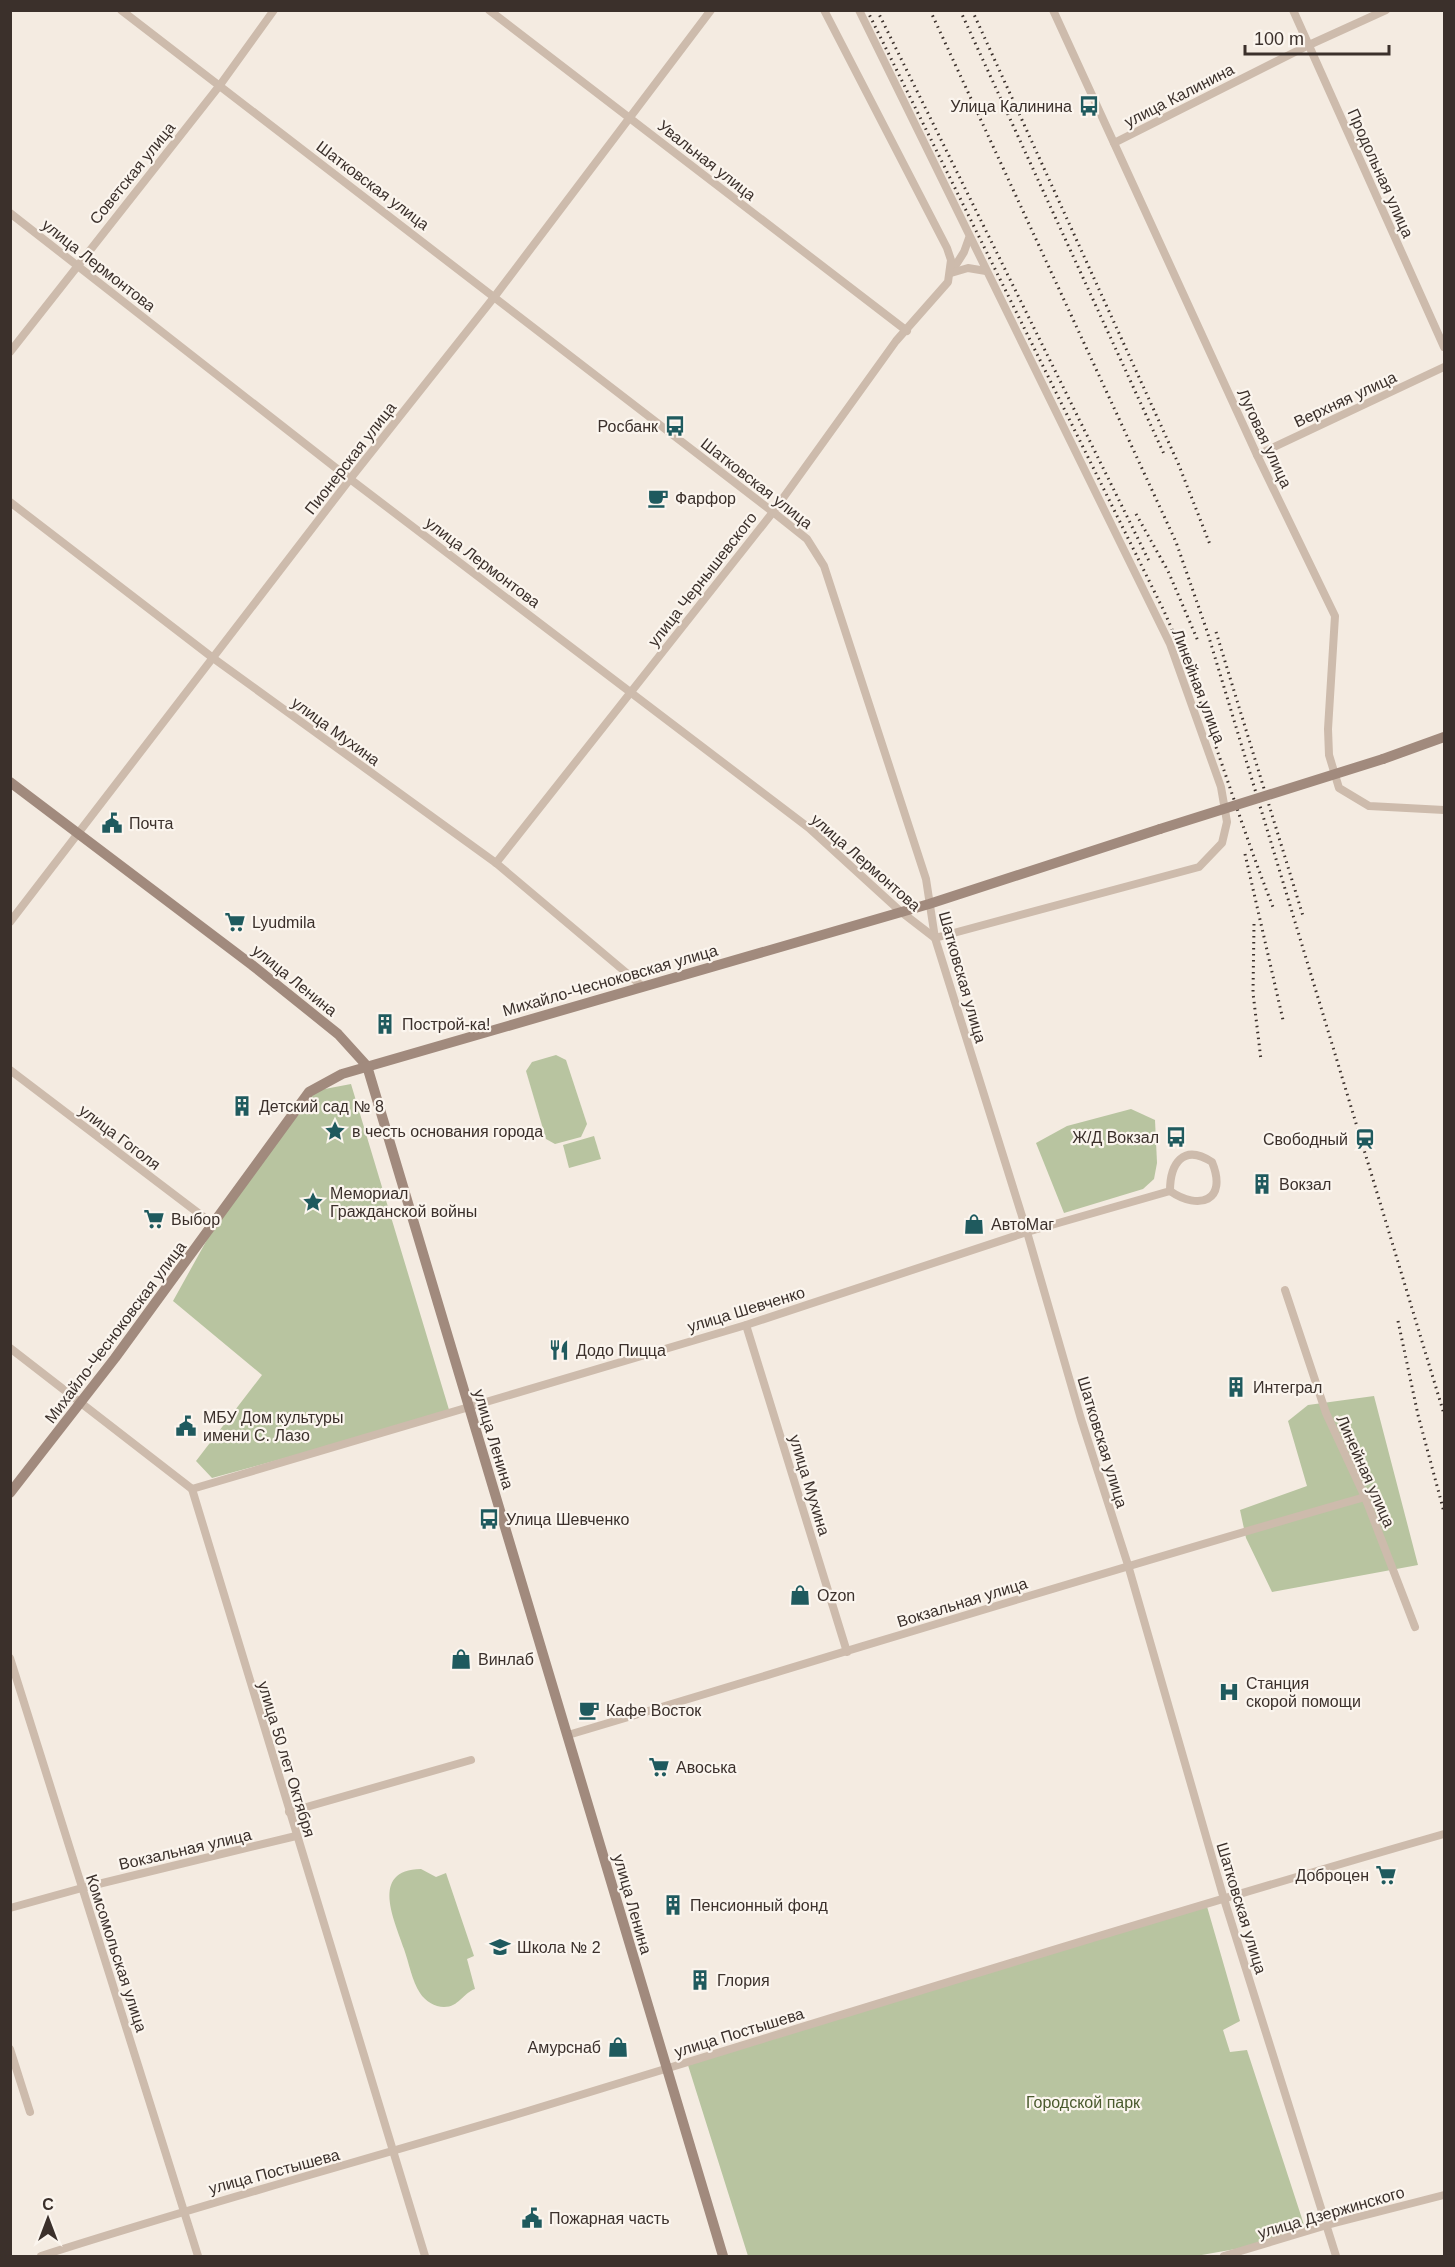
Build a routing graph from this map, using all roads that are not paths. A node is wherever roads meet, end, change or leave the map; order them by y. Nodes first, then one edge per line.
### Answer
1 (121, 10) edge
2 (274, 10) edge
3 (489, 10) edge
4 (711, 10) edge
5 (824, 10) edge
6 (859, 10) edge
7 (1053, 10) edge
8 (1293, 10) edge
9 (1386, 10) edge
10 (1309, 45) junction
11 (220, 85) junction
12 (629, 117) junction
13 (1114, 143) junction
14 (10, 213) edge
15 (969, 238) junction
16 (77, 265) junction
17 (986, 271) junction
18 (951, 273) junction
19 (495, 296) junction
20 (907, 331) junction
21 (1444, 347) edge
22 (10, 352) edge
23 (1444, 367) edge
24 (1257, 455) junction
25 (350, 479) junction
26 (10, 502) edge
27 (773, 512) junction
28 (213, 658) junction
29 (629, 693) junction
30 (1444, 737) edge
31 (10, 782) edge
32 (1444, 810) edge
33 (80, 835) junction
34 (496, 863) junction
35 (929, 904) junction
36 (900, 911) junction
37 (10, 922) edge
38 (935, 938) junction
39 (642, 986) junction
40 (367, 1066) junction
41 (10, 1070) edge
42 (1170, 1191) junction
43 (214, 1225) junction
44 (1027, 1232) junction
45 (1284, 1290) dead end
46 (746, 1324) junction
47 (10, 1348) edge
48 (82, 1402) junction
49 (469, 1407) junction
50 (192, 1489) junction
51 (10, 1493) edge
52 (1365, 1497) junction
53 (1128, 1564) junction
54 (1415, 1627) dead end
55 (847, 1652) junction
56 (10, 1658) edge
57 (568, 1735) junction
58 (471, 1760) dead end
59 (289, 1812) junction
60 (1444, 1834) edge
61 (296, 1836) junction
62 (82, 1888) junction
63 (1224, 1899) junction
64 (10, 1908) edge
65 (10, 2049) edge
66 (666, 2069) junction
67 (30, 2112) dead end
68 (394, 2152) junction
69 (1444, 2195) edge
70 (184, 2210) junction
71 (1327, 2225) junction
72 (41, 2256) edge
73 (198, 2256) edge
74 (425, 2256) edge
75 (723, 2256) edge
76 (1224, 2256) edge
77 (1336, 2256) edge

1 - 11 street, Шатковская улица
2 - 11 street, Советская улица
3 - 12 street, Увальная улица
4 - 12 street, Пионерская улица
5 - 18 street
6 - 15 street, Линейная улица
7 - 13 street, Луговая улица
8 - 10 street, Продольная улица
9 - 10 street, улица Калинина
10 - 13 street, улица Калинина
10 - 21 street, Продольная улица
11 - 16 street, Советская улица
11 - 19 street, Шатковская улица
12 - 19 street, Пионерская улица
12 - 20 street, Увальная улица
13 - 24 street, Луговая улица
14 - 16 street, улица Лермонтова
15 - 17 street, Линейная улица
15 - 18 street, улица Чернышевского
16 - 22 street, Советская улица
16 - 25 street, улица Лермонтова
17 - 18 street
17 - 38 street, Линейная улица
18 - 20 street, улица Чернышевского
19 - 25 street, Пионерская улица
19 - 27 street, Шатковская улица
20 - 27 street, улица Чернышевского
23 - 24 street, Верхняя улица
24 - 32 street, Луговая улица
25 - 28 street, Пионерская улица
25 - 29 street, улица Лермонтова
26 - 28 street, улица Мухина
27 - 29 street, улица Чернышевского
27 - 35 street, Шатковская улица
28 - 33 street, Пионерская улица
28 - 34 street, улица Мухина
29 - 34 street, улица Чернышевского
29 - 36 street, улица Лермонтова
30 - 35 main road, Михайло-Чесноковская улица, bridge
31 - 33 main road, улица Ленина
33 - 37 street, Пионерская улица
33 - 40 main road, улица Ленина
34 - 39 street, улица Мухина
35 - 36 main road, Михайло-Чесноковская улица
35 - 38 street, Шатковская улица
36 - 38 street, улица Лермонтова
36 - 39 main road, Михайло-Чесноковская улица
38 - 44 street, Шатковская улица
39 - 40 main road, Михайло-Чесноковская улица
40 - 43 main road, Михайло-Чесноковская улица
40 - 49 main road, улица Ленина
41 - 43 street, улица Гоголя
42 - 42 street
42 - 44 street, улица Шевченко
43 - 48 main road, Михайло-Чесноковская улица
44 - 46 street, улица Шевченко
44 - 53 street, Шатковская улица
45 - 52 street, Линейная улица
46 - 49 street, улица Шевченко
46 - 55 street, улица Мухина
47 - 48 street
48 - 50 street
48 - 51 main road, Михайло-Чесноковская улица
49 - 50 street, улица Шевченко
49 - 57 main road, улица Ленина
50 - 59 street, улица 50 лет Октября
52 - 53 street, Вокзальная улица
52 - 54 street, Линейная улица
53 - 55 street, Вокзальная улица
53 - 63 street, Шатковская улица
55 - 57 street, Вокзальная улица
56 - 62 street, Комсомольская улица
57 - 66 main road, улица Ленина
58 - 59 street
59 - 61 street, улица 50 лет Октября
60 - 63 street, улица Постышева
61 - 62 street, Вокзальная улица
61 - 68 street, улица 50 лет Октября
62 - 64 street, Вокзальная улица
62 - 70 street, Комсомольская улица
63 - 66 street, улица Постышева
63 - 71 street, Шатковская улица
65 - 67 street
66 - 68 street, улица Постышева
66 - 75 main road, улица Ленина
68 - 70 street, улица Постышева
68 - 74 street, улица 50 лет Октября
69 - 71 street, улица Дзержинского
70 - 72 street, улица Постышева
70 - 73 street, Комсомольская улица
71 - 76 street, улица Дзержинского
71 - 77 street, Шатковская улица

